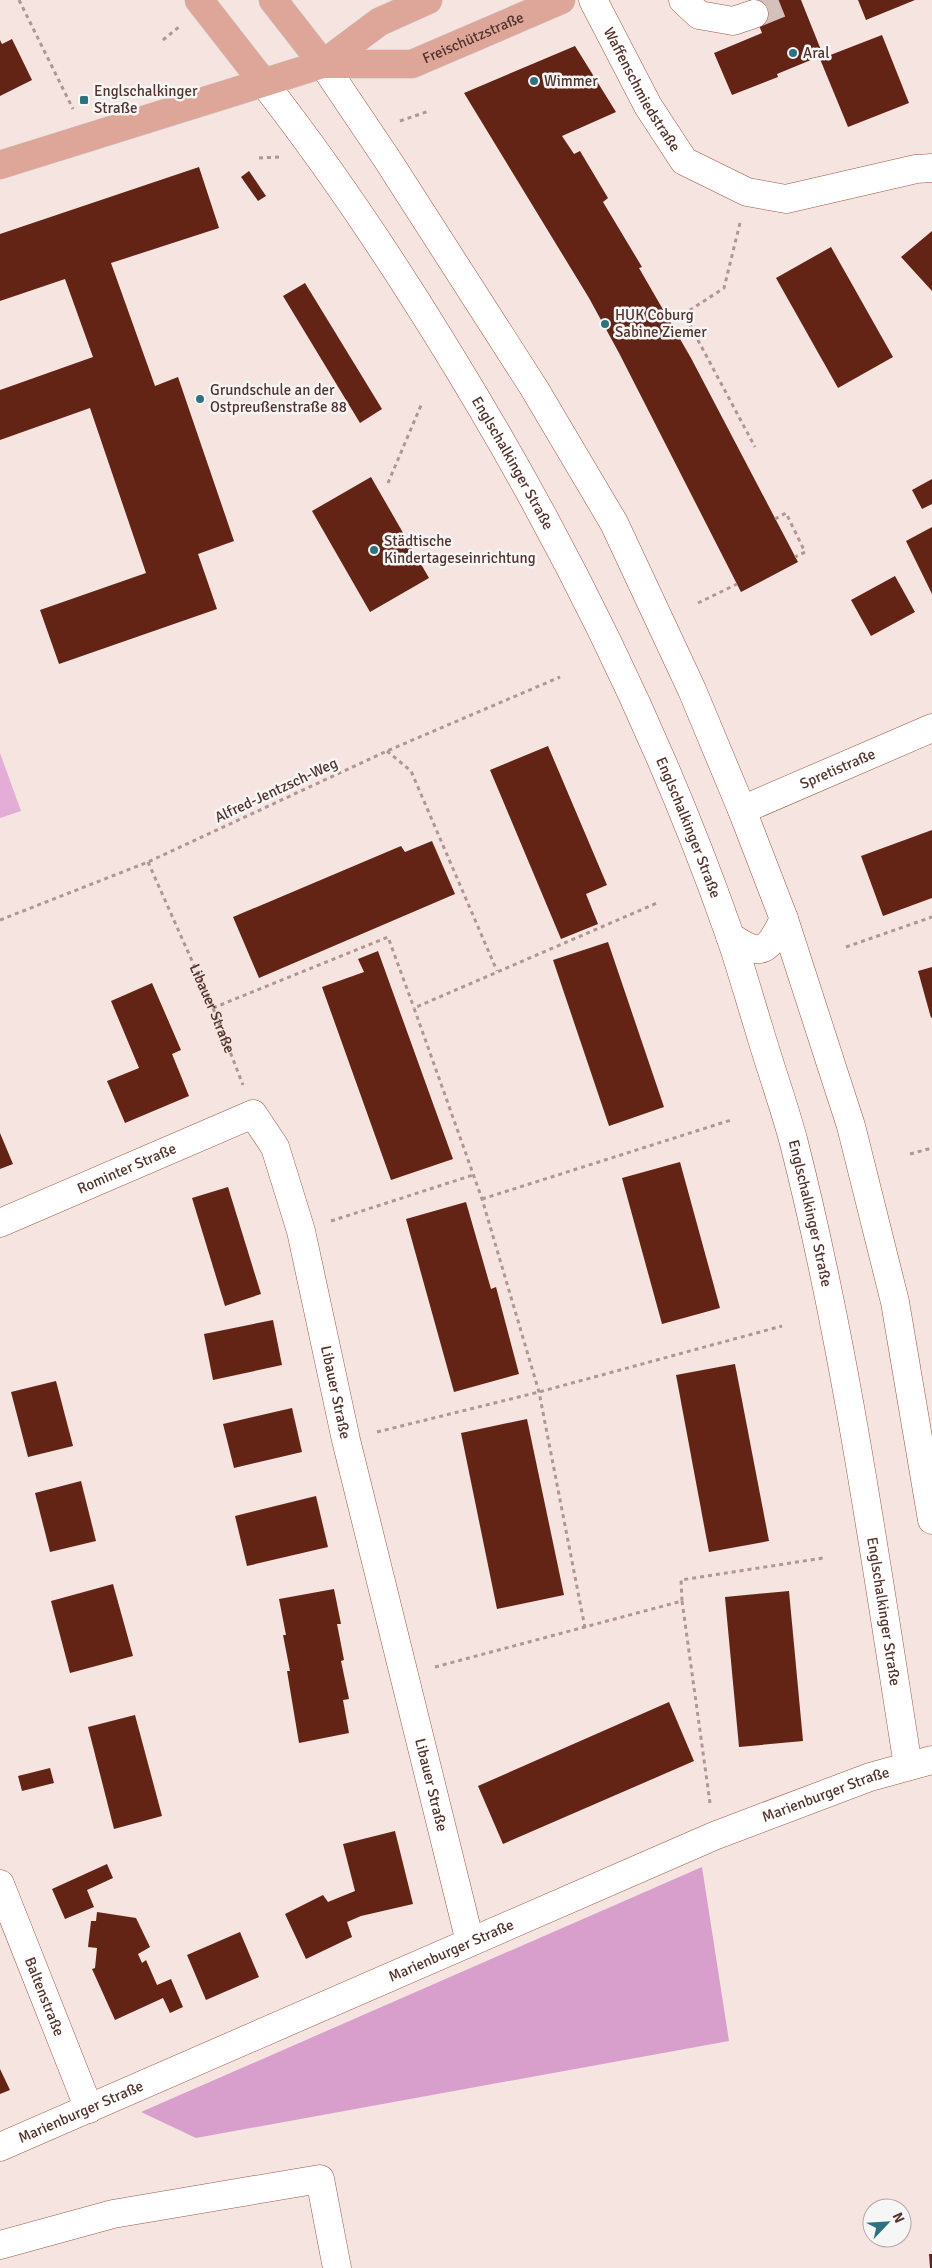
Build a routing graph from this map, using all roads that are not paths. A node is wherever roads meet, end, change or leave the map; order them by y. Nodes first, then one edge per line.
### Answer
1 (199, 0) edge
2 (273, 0) edge
3 (428, 0) edge
4 (560, 0) edge
5 (593, 0) edge
6 (683, 0) edge
7 (754, 14) tunnel mouth
8 (323, 64) junction
9 (263, 82) junction
10 (0, 165) edge
11 (932, 168) edge
12 (932, 728) edge
13 (742, 810) junction
14 (784, 919) junction
15 (730, 936) junction
16 (253, 1114) joint
17 (0, 1223) edge
18 (932, 1520) edge
19 (920, 1763) edge
20 (0, 1884) edge
21 (470, 1942) junction
22 (89, 2109) junction
23 (0, 2147) edge
24 (0, 2245) edge
25 (337, 2268) edge

1 - 9 main road, Englschalkinger Straße
2 - 8 main road
3 - 8 main road, Freischützstraße
4 - 8 main road, Freischützstraße
5 - 11 street, Waffenschmiedstraße
6 - 7 street
8 - 9 main road, Freischützstraße
8 - 13 street
9 - 10 main road, Freischützstraße
9 - 15 street, Englschalkinger Straße
12 - 13 street, Spretistraße
13 - 14 street
14 - 15 street
14 - 18 street
15 - 19 street, Englschalkinger Straße
16 - 17 street, Rominter Straße
16 - 21 street, Libauer Straße
19 - 21 street, Marienburger Straße
20 - 22 street, Baltenstraße
21 - 22 street, Marienburger Straße
22 - 23 street, Marienburger Straße
24 - 25 street

